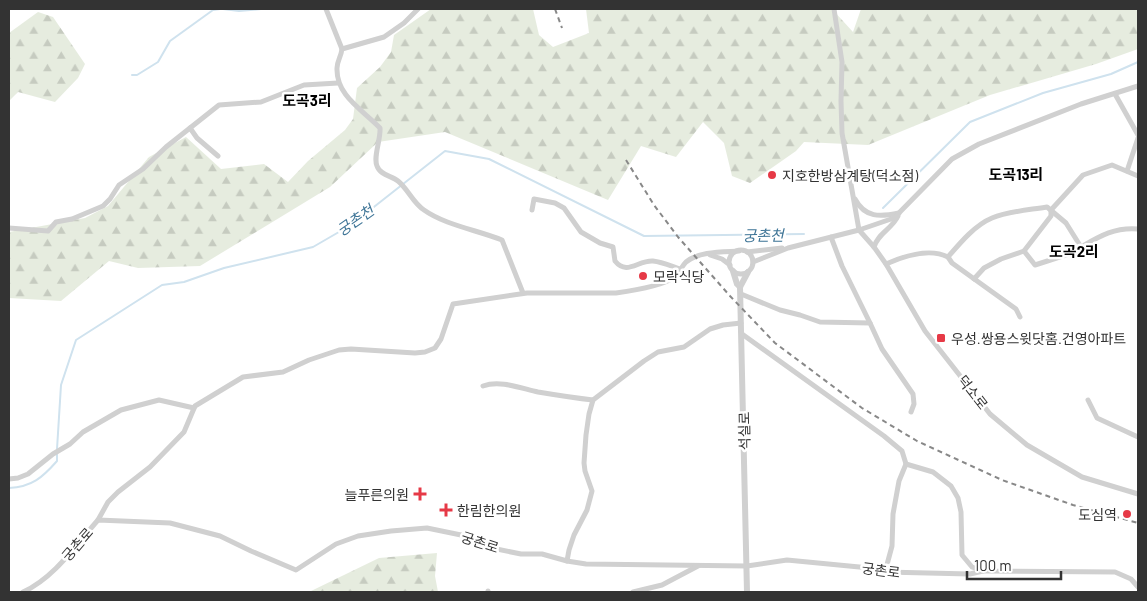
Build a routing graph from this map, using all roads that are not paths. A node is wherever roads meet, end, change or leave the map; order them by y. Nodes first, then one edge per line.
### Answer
1 (326, 9) edge
2 (418, 9) edge
3 (834, 9) edge
4 (342, 50) junction
5 (338, 82) junction
6 (1138, 86) edge
7 (1115, 94) junction
8 (190, 128) junction
9 (1138, 136) edge
10 (218, 156) dead end
11 (1127, 171) junction
12 (1138, 176) edge
13 (852, 194) junction
14 (532, 210) dead end
15 (1051, 210) junction
16 (900, 213) junction
17 (9, 228) edge
18 (1138, 229) edge
19 (859, 230) junction
20 (831, 238) junction
21 (874, 247) junction
22 (1081, 247) junction
23 (788, 248) junction
24 (739, 251) junction
25 (1024, 251) junction
26 (747, 252) junction
27 (705, 254) junction
28 (948, 257) junction
29 (753, 262) junction
30 (886, 264) junction
31 (732, 268) junction
32 (680, 269) junction
33 (748, 272) junction
34 (974, 278) junction
35 (740, 291) junction
36 (523, 294) junction
37 (1020, 317) dead end
38 (742, 323) junction
39 (870, 323) junction
40 (742, 334) junction
41 (483, 386) dead end
42 (593, 400) junction
43 (1088, 400) dead end
44 (194, 408) junction
45 (911, 412) dead end
46 (1138, 437) edge
47 (906, 464) junction
48 (9, 479) edge
49 (1138, 494) edge
50 (98, 520) junction
51 (567, 561) junction
52 (699, 566) junction
53 (747, 566) junction
54 (983, 571) junction
55 (885, 572) junction
56 (1138, 579) edge
57 (1131, 580) junction
58 (662, 585) junction
59 (1138, 587) edge
60 (25, 592) edge
61 (633, 592) edge
62 (661, 592) edge
63 (747, 592) edge

1 - 4 street
2 - 4 street
3 - 13 street
4 - 5 street
5 - 8 street
5 - 36 street
6 - 7 street
7 - 9 street
7 - 16 street
8 - 10 street
8 - 17 street
9 - 11 street
11 - 12 street
11 - 15 street
13 - 16 street
13 - 19 street
14 - 32 street
15 - 22 street
15 - 25 street
15 - 28 street
16 - 19 street
16 - 21 street
18 - 22 street
19 - 20 street
19 - 21 street, 덕소로
20 - 23 street
20 - 39 street
21 - 30 street, 덕소로
22 - 25 street
23 - 26 street
23 - 29 street
24 - 26 street
24 - 27 street
24 - 31 street
25 - 34 street
26 - 29 street
27 - 31 street
27 - 32 street
28 - 30 street
28 - 34 street
29 - 33 street
30 - 49 street, 덕소로
31 - 33 street
31 - 35 street
32 - 36 street
33 - 35 street
34 - 37 street
35 - 38 street, 석실로
35 - 39 street
36 - 44 street
38 - 40 street, 석실로
38 - 42 street
39 - 45 street
40 - 47 street
40 - 53 street, 석실로
41 - 42 street
42 - 51 street
43 - 46 street
44 - 48 street
44 - 50 street
47 - 54 street
47 - 55 street
50 - 51 street, 궁촌로
50 - 60 street, 궁촌로
51 - 52 street, 궁촌로
52 - 53 street, 궁촌로
52 - 58 street
53 - 55 street, 궁촌로
53 - 63 street, 석실로
54 - 55 street, 궁촌로
54 - 57 street, 궁촌로
56 - 57 street
57 - 59 street
58 - 61 street
58 - 62 street

